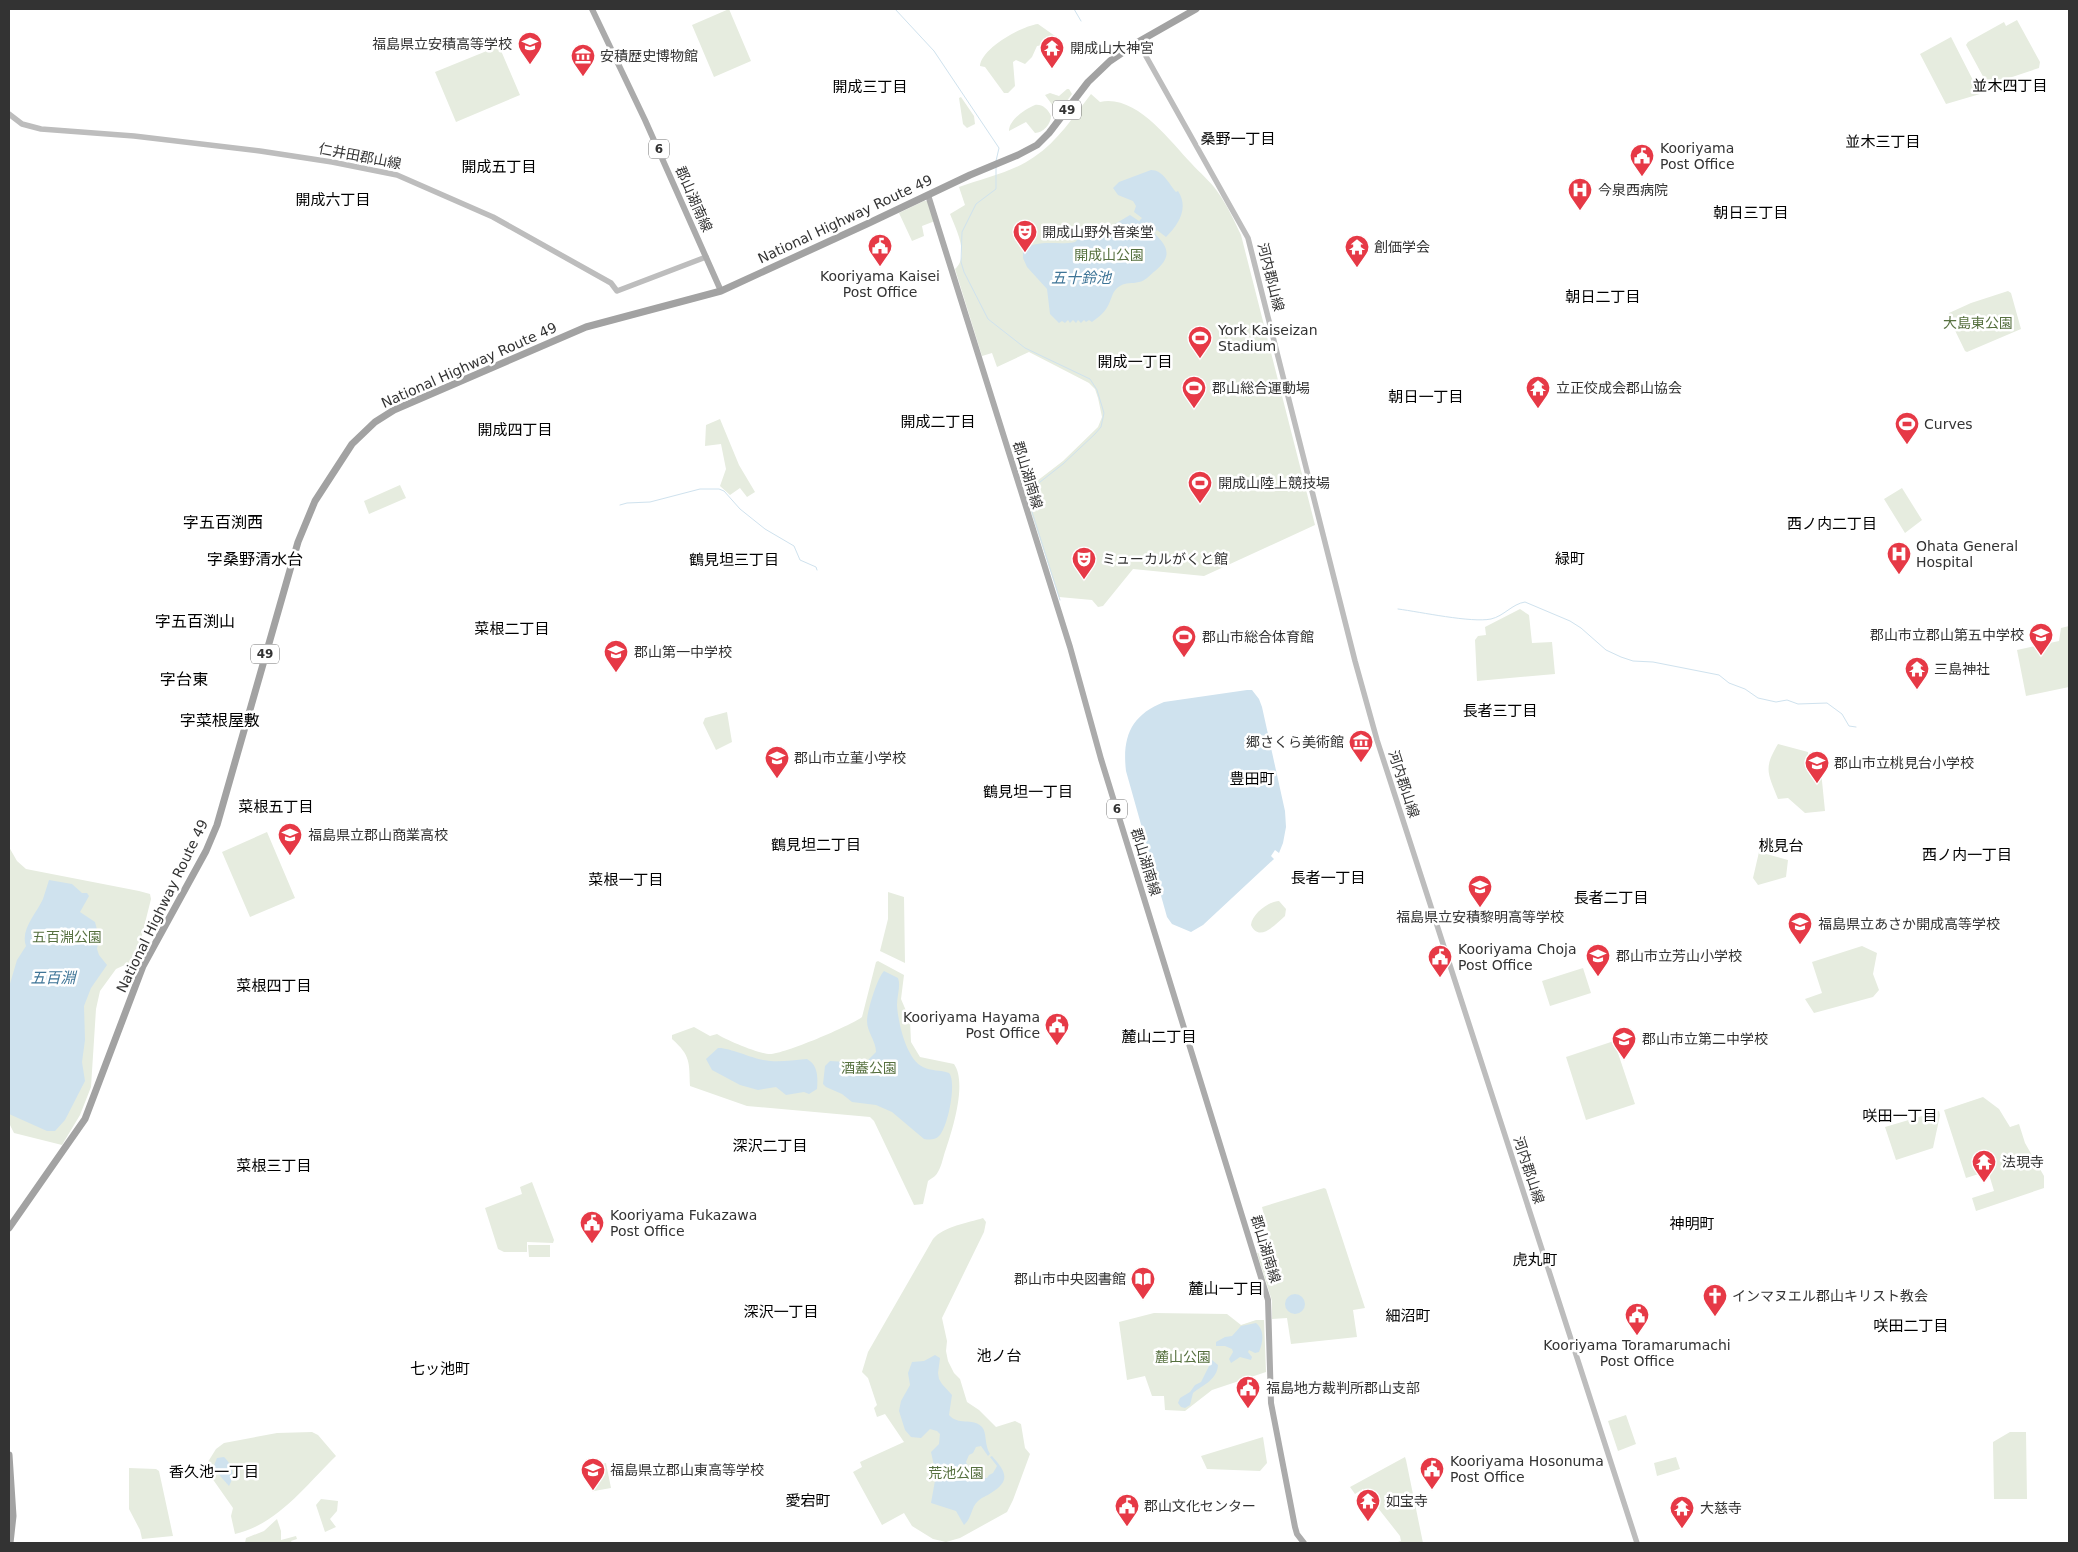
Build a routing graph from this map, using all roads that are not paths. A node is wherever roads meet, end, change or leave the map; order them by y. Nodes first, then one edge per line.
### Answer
1 (592, 9) edge
2 (1196, 9) edge
3 (1138, 42) junction
4 (9, 114) edge
5 (928, 194) junction
6 (706, 257) junction
7 (721, 291) junction
8 (9, 1228) edge
9 (9, 1455) edge
10 (10, 1543) edge
11 (1304, 1543) edge
12 (1637, 1543) edge

1 - 6 main road, 郡山湖南線 / 6
2 - 3 highway, National Highway Route 49 / 49
3 - 5 highway, National Highway Route 49 / 49
3 - 12 main road, 河内郡山線
4 - 6 main road, 仁井田郡山線
5 - 7 highway, National Highway Route 49 / 49
5 - 11 main road, 郡山湖南線 / 6
6 - 7 main road, 郡山湖南線 / 6
7 - 8 highway, National Highway Route 49 / 49
9 - 10 highway

